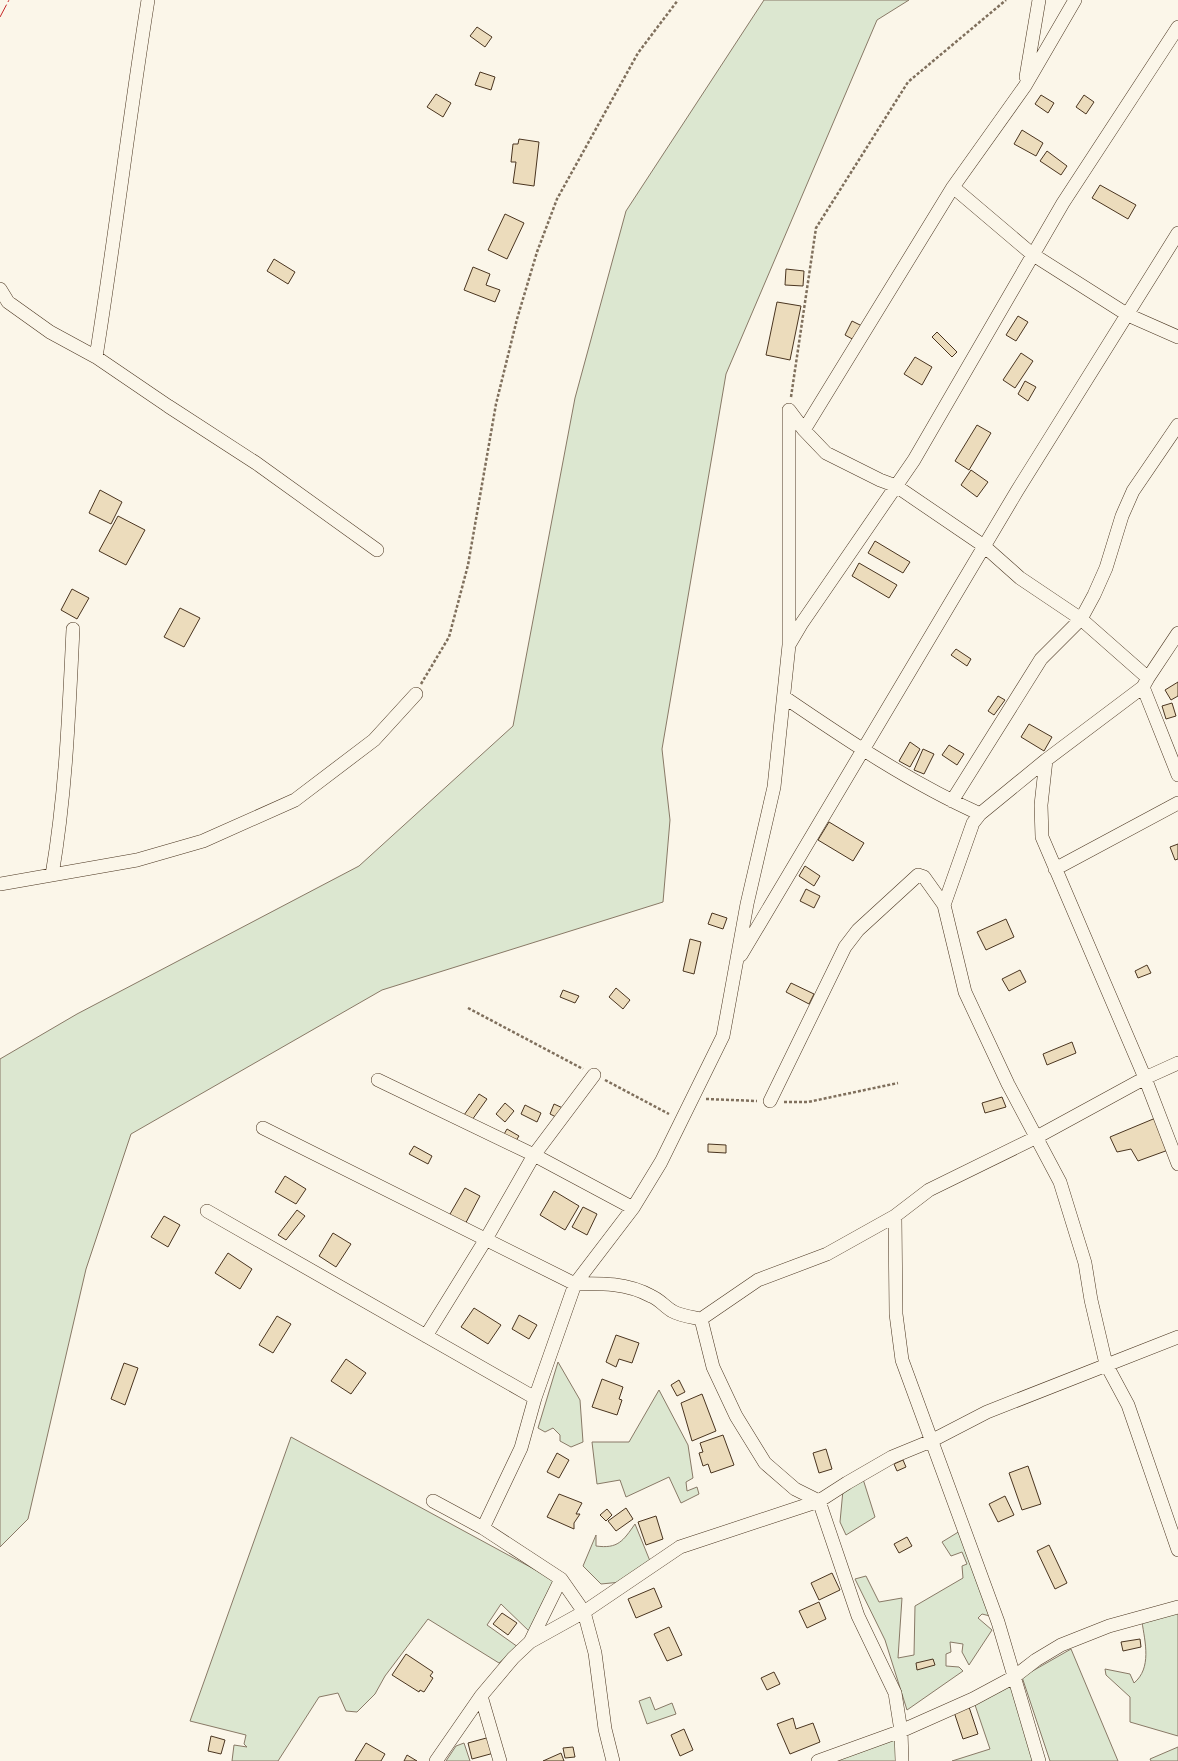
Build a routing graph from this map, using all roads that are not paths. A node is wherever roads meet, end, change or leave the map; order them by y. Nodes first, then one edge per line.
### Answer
1 (148, 0) edge
2 (1039, 0) edge
3 (1076, 0) edge
4 (1178, 27) edge
5 (1025, 86) junction
6 (953, 188) junction
7 (1178, 233) edge
8 (1032, 254) junction
9 (0, 289) edge
10 (1128, 315) junction
11 (1178, 337) edge
12 (96, 357) junction
13 (1178, 425) edge
14 (804, 430) junction
15 (896, 486) junction
16 (984, 546) junction
17 (377, 550) dead end
18 (1081, 619) junction
19 (73, 629) dead end
20 (1178, 633) edge
21 (789, 645) junction
22 (1145, 682) junction
23 (416, 694) road end
24 (784, 697) junction
25 (862, 751) junction
26 (1046, 760) junction
27 (1178, 775) edge
28 (952, 801) junction
29 (1178, 803) edge
30 (980, 814) junction
31 (1055, 869) junction
32 (52, 875) junction
33 (0, 884) edge
34 (944, 905) junction
35 (738, 962) junction
36 (1178, 1063) edge
37 (594, 1075) road end
38 (1145, 1078) junction
39 (378, 1080) dead end
40 (770, 1101) road end
41 (263, 1128) dead end
42 (1035, 1138) junction
43 (534, 1155) junction
44 (1178, 1164) edge
45 (633, 1208) junction
46 (207, 1211) dead end
47 (895, 1216) junction
48 (486, 1240) junction
49 (575, 1284) junction
50 (701, 1319) junction
51 (426, 1336) junction
52 (1178, 1337) edge
53 (1106, 1364) junction
54 (535, 1398) junction
55 (931, 1440) junction
56 (433, 1501) dead end
57 (819, 1501) junction
58 (483, 1528) junction
59 (1178, 1550) edge
60 (561, 1579) junction
61 (1178, 1607) edge
62 (584, 1612) junction
63 (530, 1642) junction
64 (1014, 1677) junction
65 (481, 1696) junction
66 (901, 1731) junction
67 (436, 1761) edge
68 (500, 1761) edge
69 (613, 1761) edge
70 (818, 1761) edge
71 (902, 1761) edge
72 (1038, 1761) edge

1 - 12 street
2 - 5 street
3 - 5 street
4 - 8 street
5 - 6 street
6 - 8 street
6 - 14 street
7 - 10 street
8 - 10 street
8 - 15 street
9 - 12 street
10 - 11 street
10 - 16 street
12 - 17 street
13 - 18 street
14 - 15 street
14 - 21 street
15 - 16 street
15 - 21 street
16 - 18 street
16 - 25 street
18 - 22 street
18 - 28 street
19 - 32 street
20 - 22 street
21 - 24 street
22 - 26 street
22 - 27 street
23 - 32 street
24 - 25 street
24 - 35 street
25 - 28 street
25 - 35 street
26 - 30 street
26 - 31 street
28 - 30 street
29 - 31 street
30 - 34 street
31 - 38 street
32 - 33 street
34 - 40 street
34 - 42 street
35 - 45 street
36 - 38 street
37 - 43 street
38 - 42 street
38 - 44 street
39 - 43 street
41 - 48 street
42 - 47 street
42 - 53 street
43 - 45 street
43 - 48 street
45 - 49 street
46 - 51 street
47 - 50 street
47 - 55 street
48 - 49 street
48 - 51 street
49 - 50 street
49 - 54 street
50 - 57 street
51 - 54 street
52 - 53 street
53 - 55 street
53 - 59 street
54 - 58 street
55 - 57 street
55 - 64 street
56 - 58 street
57 - 62 street
57 - 66 street
58 - 60 street
60 - 62 street
60 - 63 street
61 - 64 street
62 - 63 street
62 - 69 street
63 - 65 street
64 - 66 street
64 - 72 street
65 - 67 street
65 - 68 street
66 - 70 street
66 - 71 street

